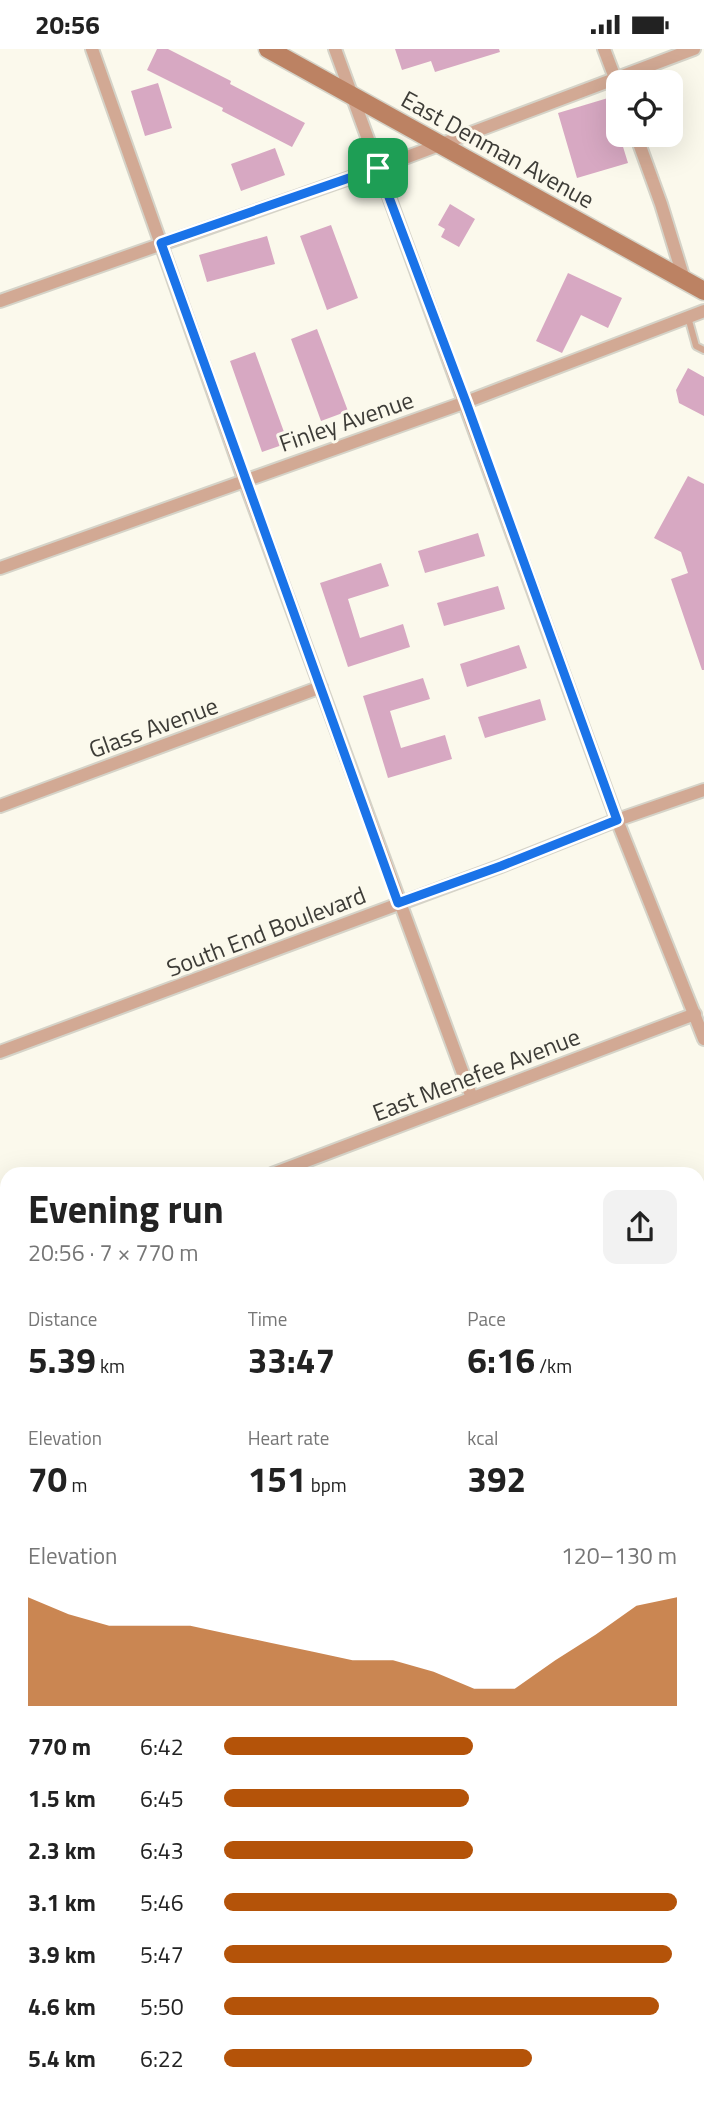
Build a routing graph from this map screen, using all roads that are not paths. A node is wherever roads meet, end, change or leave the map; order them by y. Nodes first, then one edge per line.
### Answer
1 (92, 49) edge
2 (268, 49) edge
3 (335, 49) edge
4 (604, 49) edge
5 (694, 49) edge
6 (612, 70) edge
7 (644, 70) edge
8 (606, 86) edge
9 (351, 94) junction
10 (438, 146) junction
11 (640, 147) edge
12 (378, 168) junction
13 (161, 243) junction
14 (684, 279) junction
15 (704, 291) edge
16 (0, 301) edge
17 (704, 311) edge
18 (688, 317) junction
19 (704, 350) edge
20 (466, 402) junction
21 (244, 479) junction
22 (0, 568) edge
23 (321, 687) junction
24 (704, 790) edge
25 (0, 806) edge
26 (617, 820) junction
27 (398, 903) junction
28 (695, 1014) junction
29 (704, 1039) edge
30 (0, 1052) edge
31 (472, 1098) junction
32 (290, 1167) edge

1 - 13 street
2 - 9 main road, East Denman Avenue
3 - 9 street
4 - 6 street
5 - 7 street
8 - 10 street
9 - 10 main road, East Denman Avenue
9 - 12 street
10 - 12 street
10 - 14 main road, East Denman Avenue
11 - 14 street
12 - 13 street
12 - 20 street
13 - 16 street
13 - 21 street
14 - 15 main road, East Denman Avenue
17 - 18 street, Finley Avenue
18 - 19 lane
18 - 20 street, Finley Avenue
20 - 21 street, Finley Avenue
20 - 26 street
21 - 22 street, Finley Avenue
21 - 23 street
23 - 25 street, Glass Avenue
23 - 27 street
24 - 26 street, South End Boulevard
26 - 27 street, South End Boulevard
26 - 28 street
27 - 30 street, South End Boulevard
27 - 31 street
28 - 29 street
28 - 31 street, East Menefee Avenue
31 - 32 street, East Menefee Avenue

